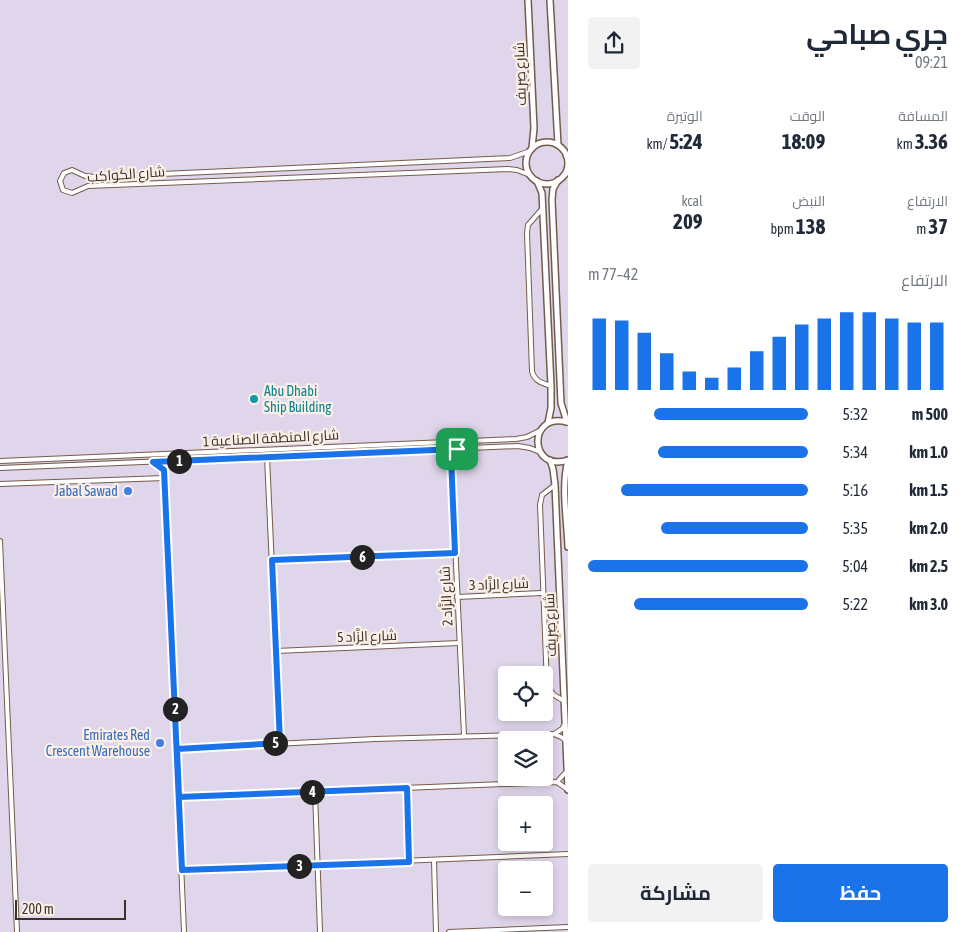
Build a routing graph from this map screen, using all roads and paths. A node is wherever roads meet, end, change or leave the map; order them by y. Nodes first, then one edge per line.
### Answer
1 (528, 0) edge
2 (550, 0) edge
3 (558, 145) junction
4 (531, 149) junction
5 (567, 156) edge
6 (568, 172) edge
7 (530, 175) junction
8 (563, 176) junction
9 (558, 180) junction
10 (538, 181) junction
11 (543, 208) junction
12 (551, 386) junction
13 (567, 422) edge
14 (548, 423) junction
15 (541, 430) junction
16 (440, 449) junction
17 (457, 449) junction
18 (540, 452) junction
19 (451, 456) junction
20 (267, 457) junction
21 (550, 460) junction
22 (568, 460) edge
23 (0, 461) edge
24 (171, 461) junction
25 (153, 462) junction
26 (1, 470) edge
27 (164, 470) junction
28 (164, 478) junction
29 (0, 484) edge
30 (555, 485) junction
31 (0, 541) edge
32 (568, 547) edge
33 (455, 553) junction
34 (272, 560) junction
35 (542, 594) junction
36 (457, 597) junction
37 (459, 643) junction
38 (276, 651) junction
39 (564, 701) junction
40 (565, 723) junction
41 (554, 734) junction
42 (464, 735) junction
43 (566, 741) junction
44 (280, 743) junction
45 (177, 749) junction
46 (567, 771) edge
47 (558, 782) junction
48 (407, 788) junction
49 (568, 790) edge
50 (315, 792) junction
51 (179, 797) junction
52 (568, 854) edge
53 (434, 861) junction
54 (409, 862) junction
55 (318, 865) junction
56 (182, 870) junction
57 (568, 927) edge
58 (17, 932) edge
59 (184, 932) edge
60 (320, 932) edge
61 (436, 932) edge
62 (449, 932) edge

1 - 4 main road, شارع صِرِيف
2 - 3 main road
3 - 4 main road
3 - 5 main road
4 - 7 main road
4 - 7 street, شارع الكَواكِب
5 - 8 main road
6 - 8 street
7 - 10 main road
8 - 9 main road
9 - 10 main road
9 - 13 main road
10 - 11 main road
11 - 12 main road
11 - 12 street
12 - 14 main road
13 - 14 main road
14 - 15 main road
15 - 18 main road
15 - 23 street, شارع المنطقة الصناعية 1
16 - 17 street, شارع المنطقة الصناعية 1
16 - 19 street
16 - 20 street, شارع المنطقة الصناعية 1
17 - 18 street, شارع المنطقة الصناعية 1
17 - 19 street
18 - 21 main road
19 - 33 street, شارع الزَّاد 2
20 - 24 street, شارع المنطقة الصناعية 1
20 - 34 street
21 - 22 main road
21 - 30 main road, شارع صِرِيف
22 - 32 main road
24 - 25 street, شارع المنطقة الصناعية 1
24 - 27 street
25 - 26 street, شارع المنطقة الصناعية 1
25 - 27 street
27 - 28 street
28 - 29 street
28 - 45 street
30 - 35 street
30 - 39 main road, شارع صِرِيف
31 - 58 street
33 - 34 street
33 - 36 street, شارع الزَّاد 2
34 - 38 street
35 - 36 street, شارع الزَّاد 3
35 - 39 street
36 - 37 street, شارع الزَّاد 2
37 - 38 street, شارع الزَّاد 5
37 - 42 street, شارع الزَّاد 2
38 - 44 street
39 - 40 main road, شارع صِرِيف
40 - 41 street
40 - 43 main road, شارع صِرِيف
41 - 42 street
41 - 43 street
42 - 44 street
43 - 46 main road, شارع صِرِيف
44 - 45 street
45 - 51 street
46 - 47 street
46 - 49 main road, شارع صِرِيف
47 - 48 street
47 - 49 street
48 - 50 street
48 - 54 street
50 - 51 street
50 - 55 street
51 - 56 street
52 - 53 street
53 - 54 street
53 - 61 street
54 - 55 street
55 - 56 street
55 - 60 street
56 - 59 street
57 - 62 street

